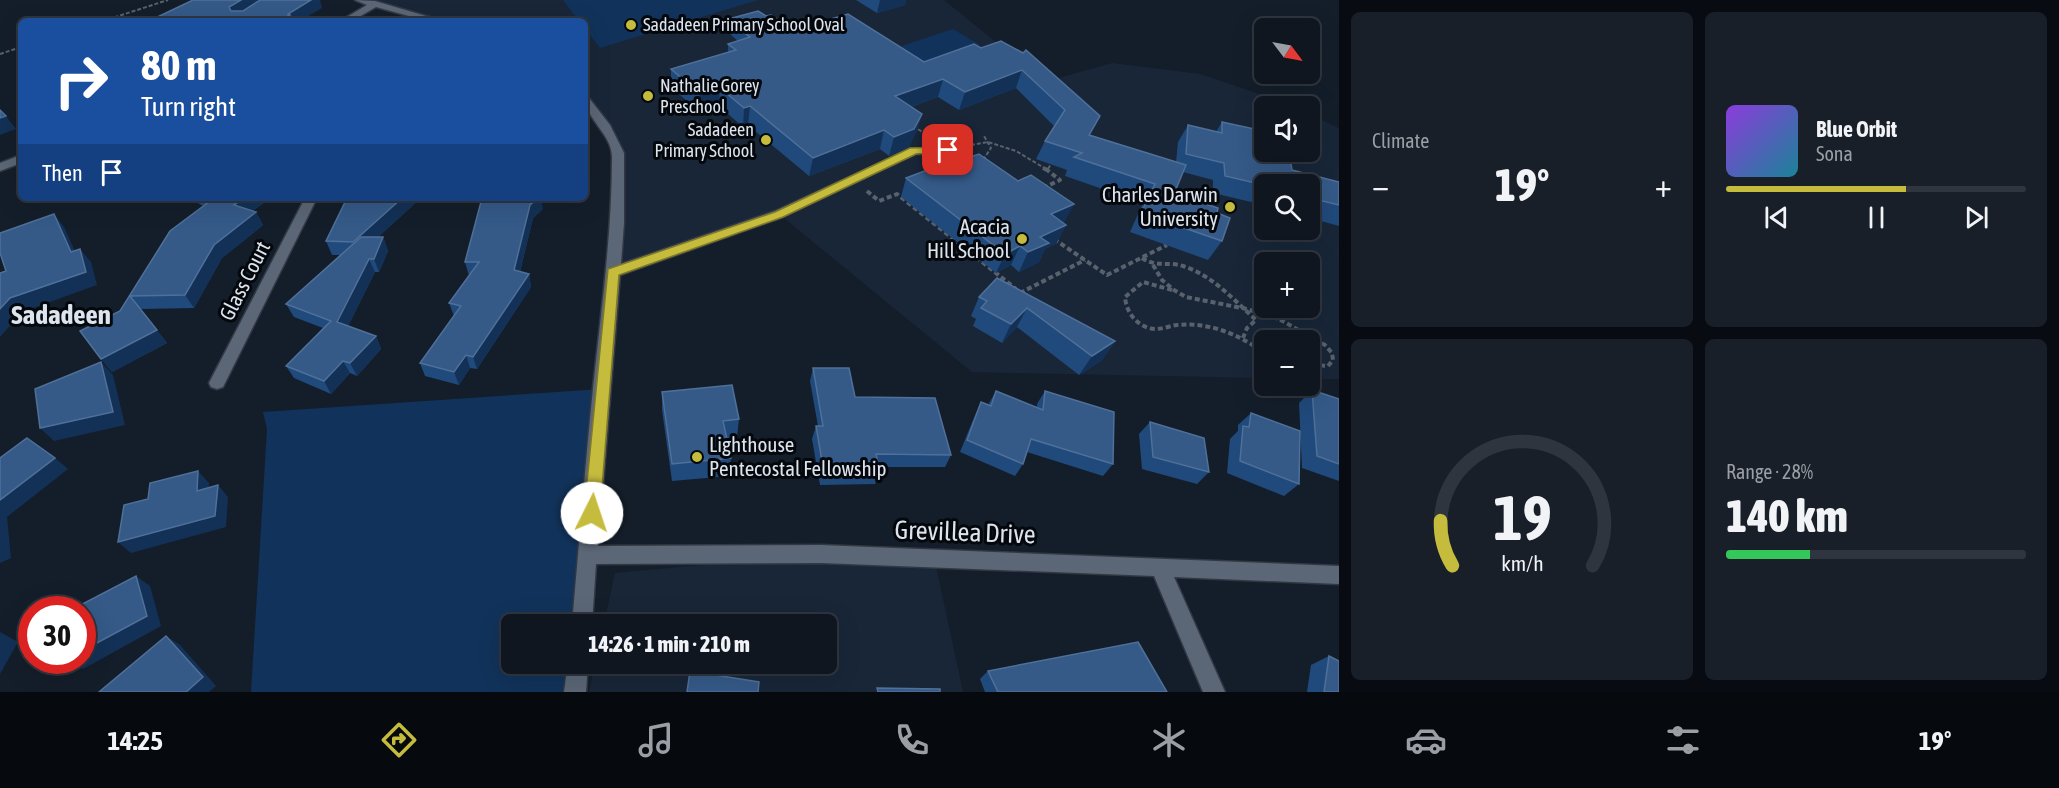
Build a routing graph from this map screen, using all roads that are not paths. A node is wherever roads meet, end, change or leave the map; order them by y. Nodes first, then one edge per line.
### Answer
1 (359, 0) edge
2 (375, 4) junction
3 (350, 18) edge
4 (427, 18) edge
5 (588, 104) edge
6 (948, 150) road end
7 (18, 160) edge
8 (0, 167) edge
9 (309, 201) edge
10 (613, 272) junction
11 (217, 383) dead end
12 (589, 555) junction
13 (1160, 568) junction
14 (1339, 574) edge
15 (583, 614) edge
16 (577, 674) edge
17 (575, 692) edge
18 (1214, 692) edge

1 - 2 street
2 - 3 street
2 - 4 street
5 - 10 street
6 - 10 street
7 - 8 street
9 - 11 street, Glass Court
10 - 12 street
12 - 13 street, Grevillea Drive
12 - 15 street
13 - 14 street, Grevillea Drive
13 - 18 street
16 - 17 street

